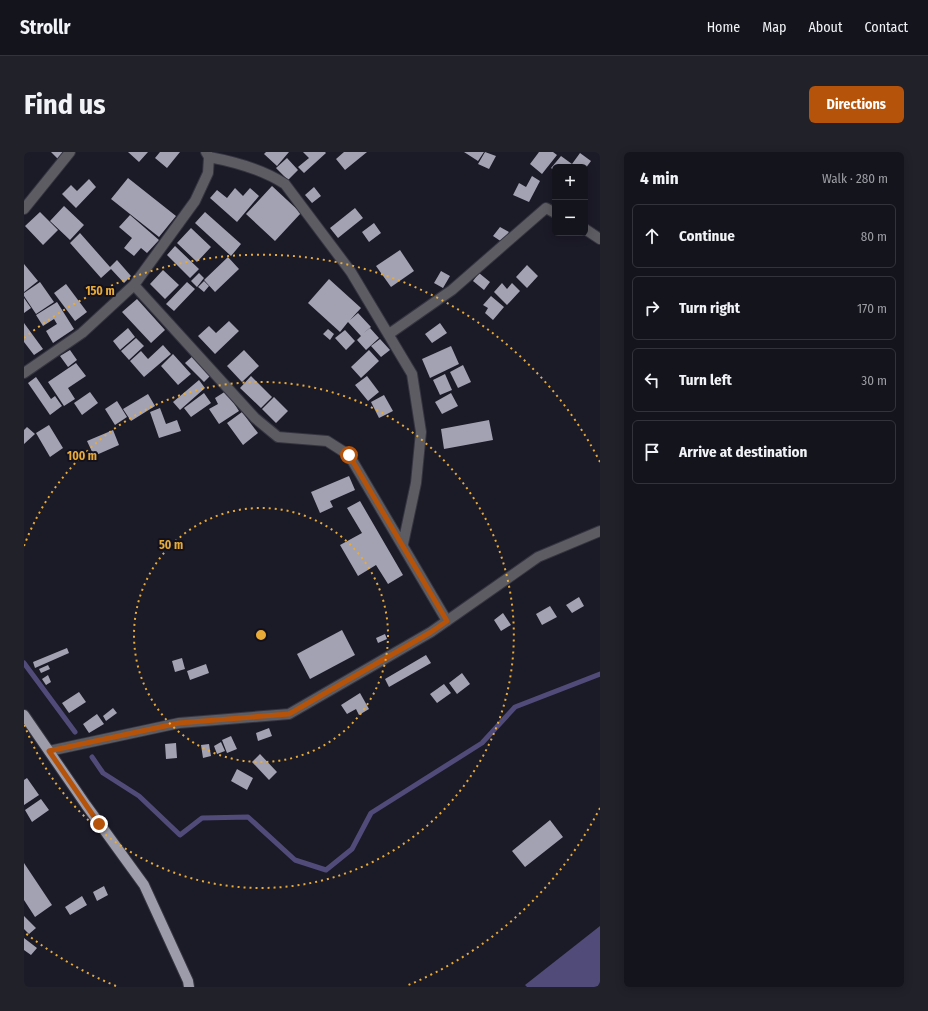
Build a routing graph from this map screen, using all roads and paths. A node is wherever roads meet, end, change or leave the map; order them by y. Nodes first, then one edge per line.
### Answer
1 (70, 152) edge
2 (208, 155) edge
3 (24, 209) edge
4 (552, 211) edge
5 (588, 231) edge
6 (600, 239) edge
7 (134, 285) junction
8 (388, 334) junction
9 (24, 373) edge
10 (600, 531) edge
11 (403, 544) junction
12 (447, 621) junction
13 (24, 715) edge
14 (49, 751) junction
15 (189, 987) edge

1 - 3 street
2 - 7 street
2 - 8 street
4 - 8 street
5 - 6 street
7 - 9 street
7 - 11 street
8 - 11 street
10 - 12 street
11 - 12 street
12 - 14 street
13 - 14 main road
14 - 15 main road

